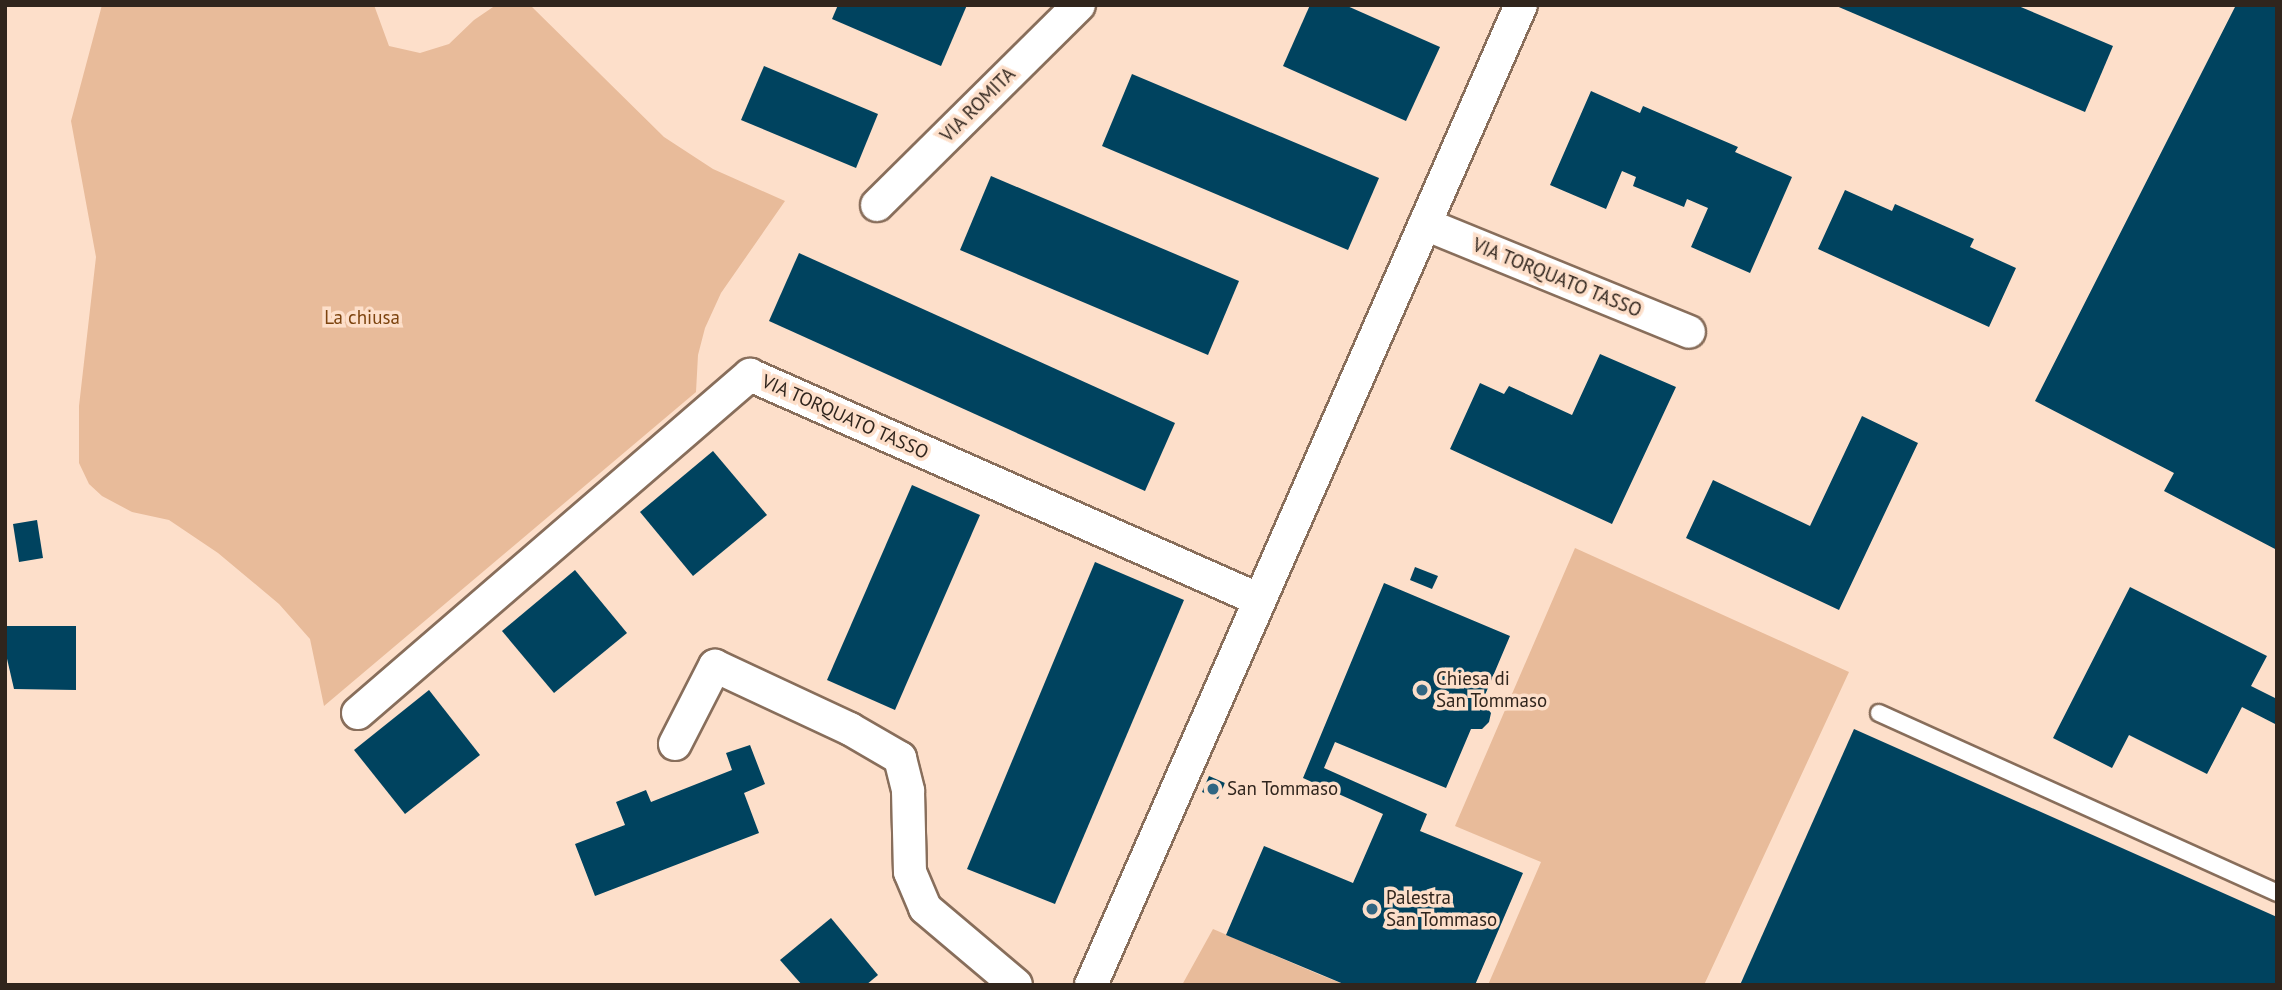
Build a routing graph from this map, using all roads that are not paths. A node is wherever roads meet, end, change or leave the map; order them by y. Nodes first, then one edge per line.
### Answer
1 (1079, 5) edge
2 (1521, 5) edge
3 (877, 205) dead end
4 (1424, 224) junction
5 (1689, 332) dead end
6 (1260, 600) junction
7 (358, 713) dead end
8 (1879, 713) dead end
9 (675, 744) dead end
10 (2277, 893) edge
11 (1016, 985) edge
12 (1091, 985) edge

1 - 3 street, VIA ROMITA
2 - 4 street
4 - 5 street, VIA TORQUATO TASSO
4 - 6 street
6 - 7 street, VIA TORQUATO TASSO
6 - 12 street
8 - 10 lane
9 - 11 street

